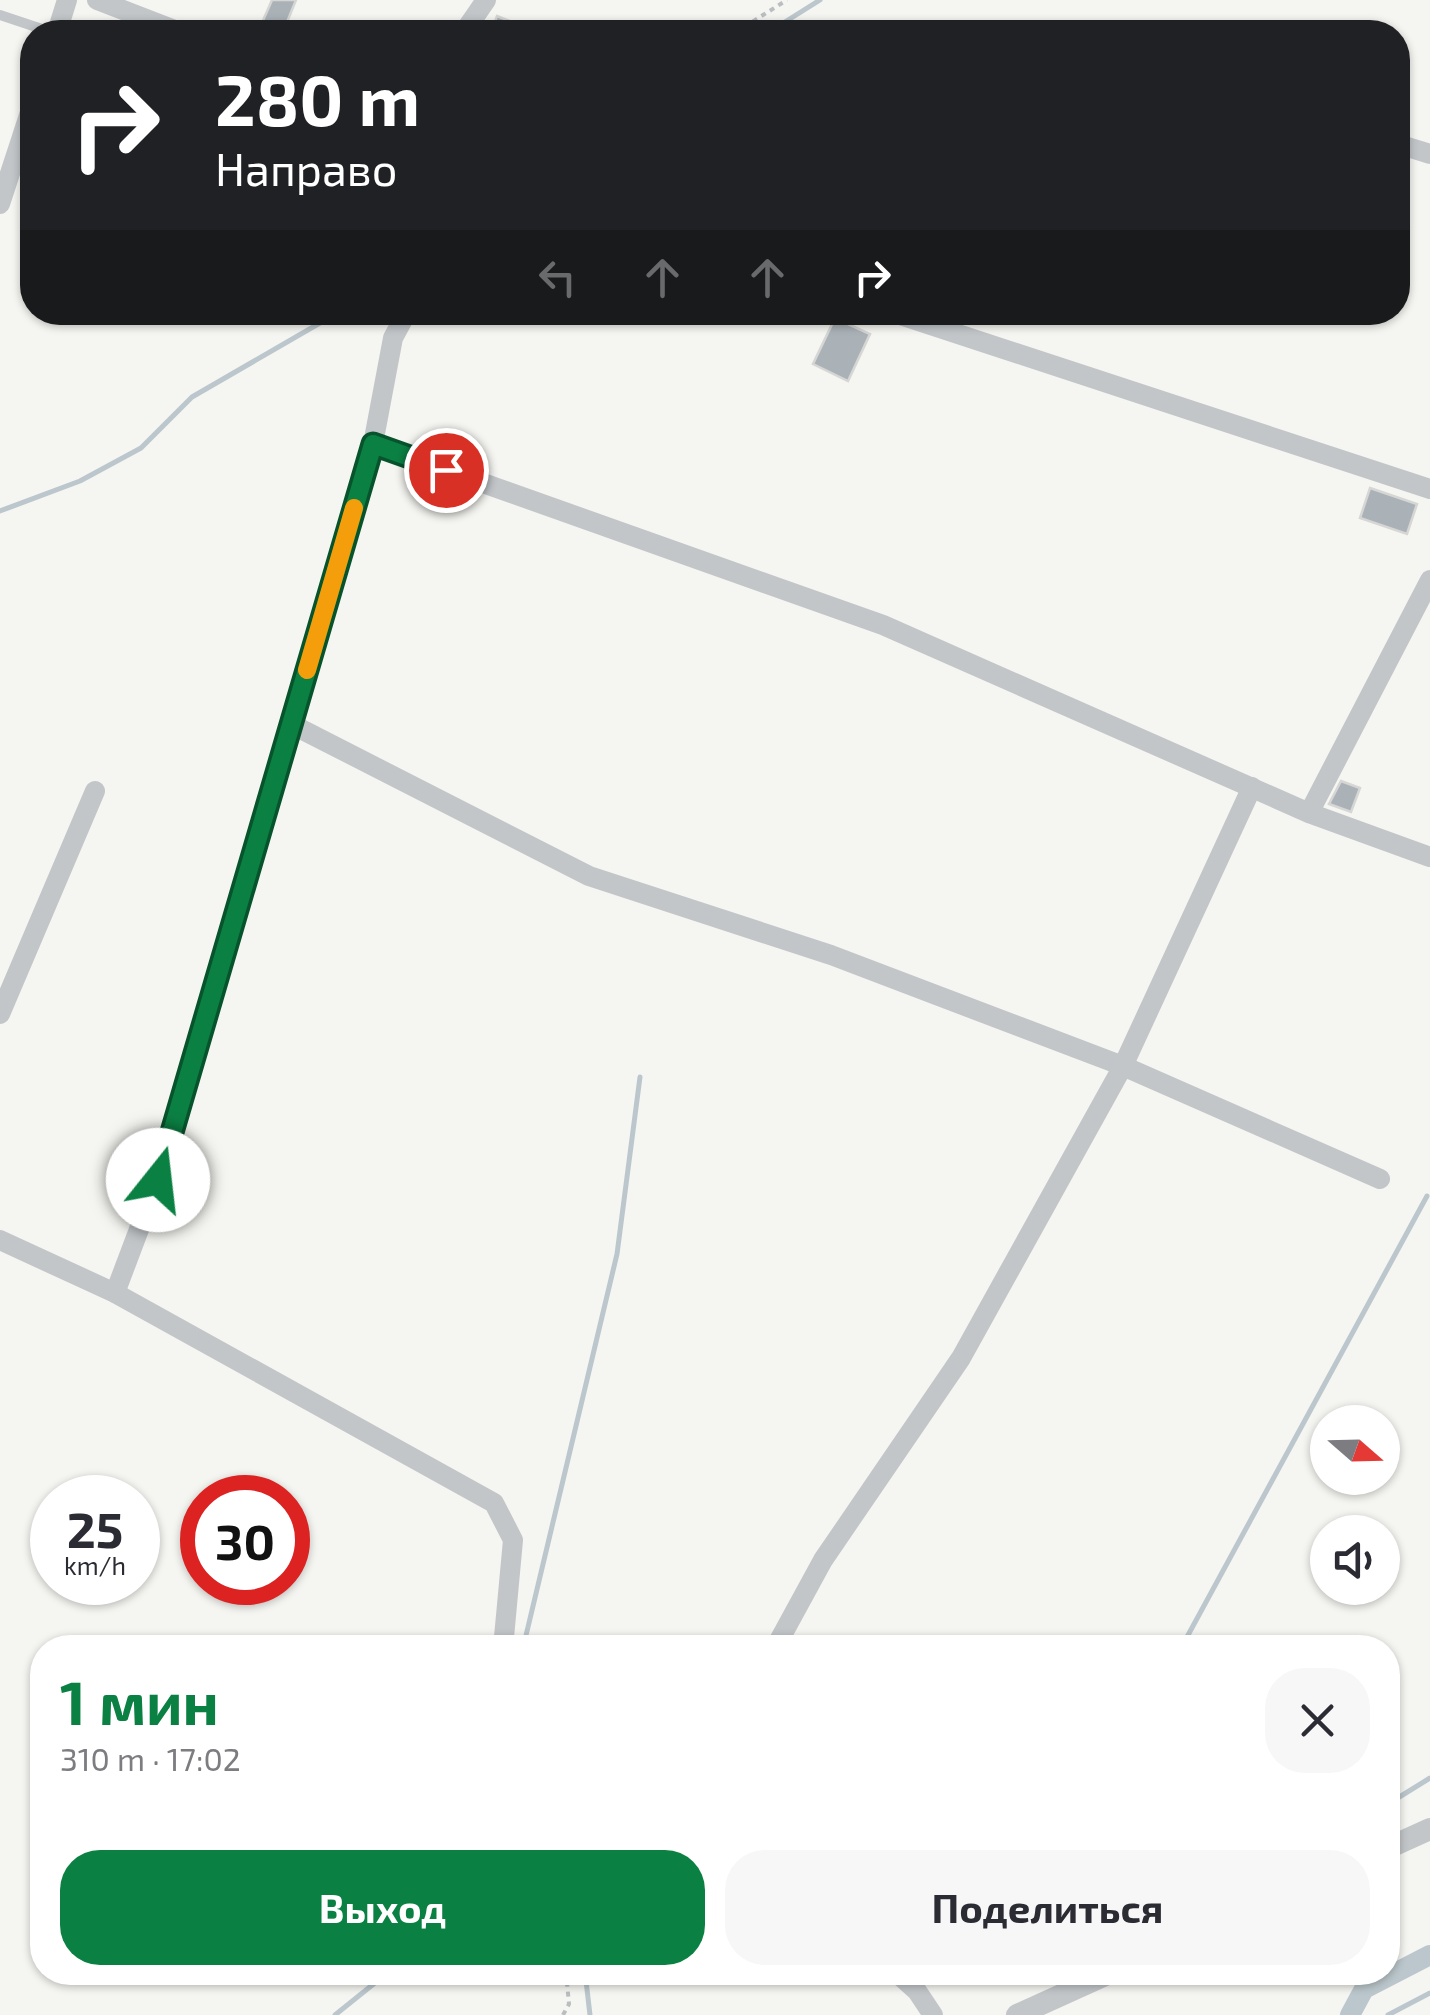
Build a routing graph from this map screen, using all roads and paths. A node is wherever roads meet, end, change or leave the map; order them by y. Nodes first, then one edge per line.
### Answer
1 (96, 0) edge
2 (787, 0) edge
3 (148, 20) edge
4 (755, 20) edge
5 (20, 143) edge
6 (0, 204) edge
7 (400, 325) edge
8 (930, 325) edge
9 (373, 444) junction
10 (1430, 489) edge
11 (1430, 580) edge
12 (292, 724) junction
13 (1252, 787) junction
14 (95, 791) dead end
15 (1309, 813) junction
16 (1430, 857) edge
17 (0, 1014) edge
18 (1122, 1066) junction
19 (1380, 1180) dead end
20 (0, 1240) edge
21 (115, 1293) junction
22 (504, 1635) edge
23 (782, 1635) edge
24 (1430, 1828) edge
25 (1400, 1842) edge
26 (567, 1985) edge
27 (910, 1985) edge
28 (1084, 1985) edge
29 (562, 2015) edge
30 (933, 2015) edge
31 (1018, 2015) edge

1 - 3 street
2 - 4 path
5 - 6 street
7 - 9 street
8 - 10 street
9 - 12 street
9 - 13 street
11 - 15 street
12 - 18 street
12 - 21 street
13 - 15 street
13 - 18 street
14 - 17 street
15 - 16 street
18 - 19 street
18 - 23 street
20 - 21 street
21 - 22 street
24 - 25 street
26 - 29 path
27 - 30 street
28 - 31 street

